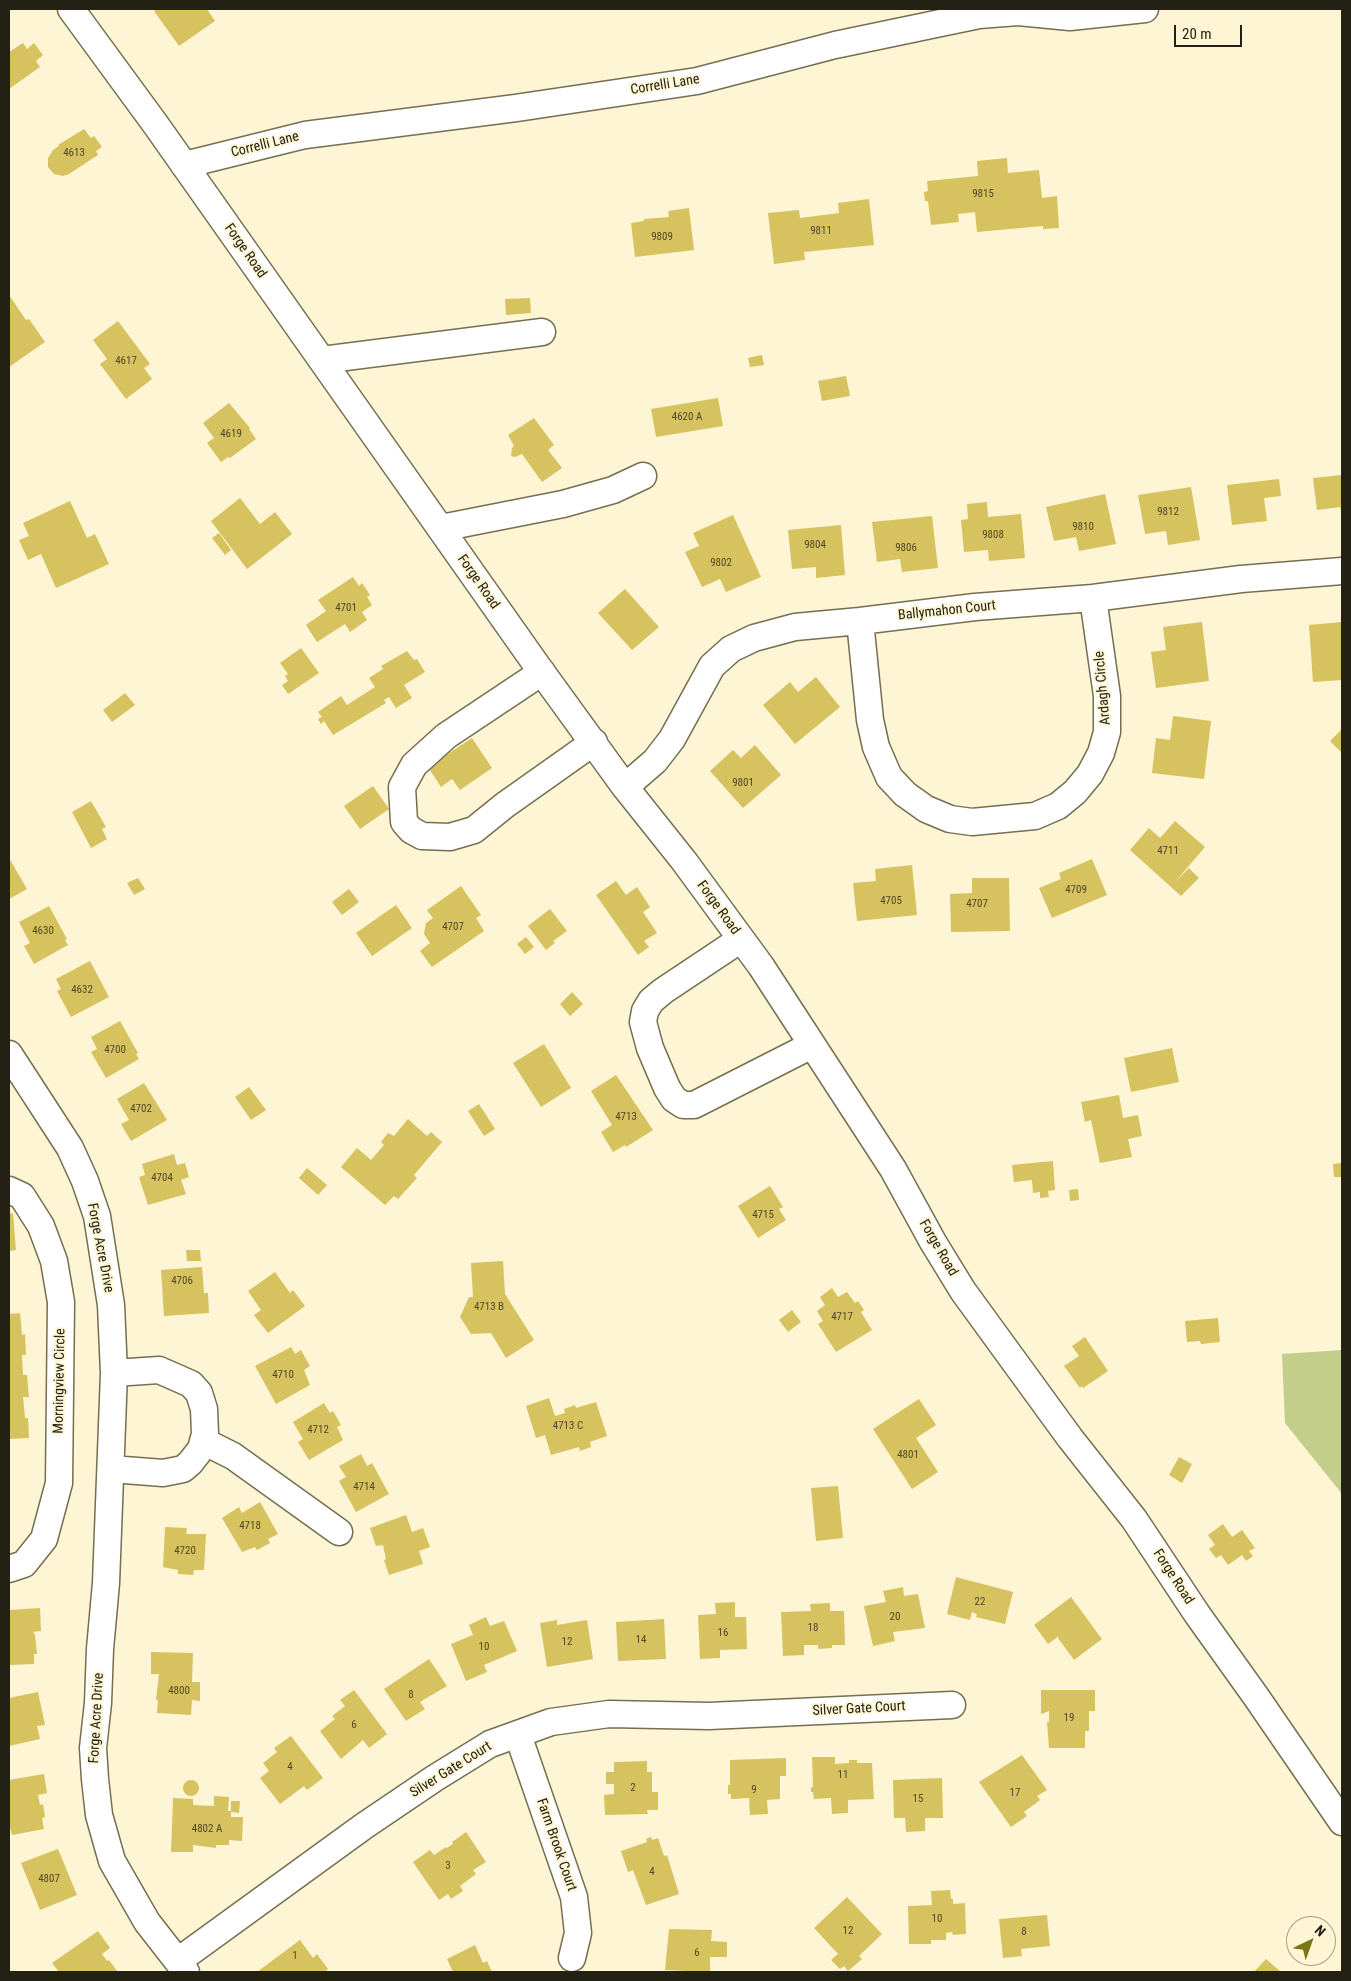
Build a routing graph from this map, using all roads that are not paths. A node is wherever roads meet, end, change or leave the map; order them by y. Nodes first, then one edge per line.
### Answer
1 (71, 9) edge
2 (1145, 9) edge
3 (184, 165) junction
4 (542, 332) dead end
5 (322, 360) junction
6 (643, 476) dead end
7 (441, 528) junction
8 (1342, 571) edge
9 (1094, 598) junction
10 (860, 621) junction
11 (542, 672) junction
12 (594, 742) junction
13 (625, 787) junction
14 (741, 939) junction
15 (812, 1045) junction
16 (12, 1066) edge
17 (9, 1190) edge
18 (114, 1374) junction
19 (203, 1441) junction
20 (111, 1469) junction
21 (339, 1532) dead end
22 (9, 1570) edge
23 (952, 1705) dead end
24 (518, 1735) junction
25 (1342, 1822) edge
26 (572, 1958) dead end
27 (182, 1967) edge

1 - 3 street, Forge Road
2 - 3 street, Correlli Lane
3 - 5 street, Forge Road
4 - 5 street
5 - 7 street, Forge Road
6 - 7 street
7 - 11 street, Forge Road
8 - 9 street, Ballymahon Court
9 - 10 street, Ballymahon Court
9 - 10 street, Ardagh Circle
10 - 13 street, Ballymahon Court
11 - 12 street, Forge Road
11 - 12 street
12 - 13 street, Forge Road
13 - 14 street, Forge Road
14 - 15 street, Forge Road
14 - 15 street
15 - 25 street, Forge Road
16 - 18 street, Forge Acre Drive
17 - 22 street, Morningview Circle
18 - 19 street
18 - 20 street, Forge Acre Drive
19 - 20 street
19 - 21 street
20 - 27 street, Forge Acre Drive
23 - 24 street, Silver Gate Court
24 - 26 street, Farm Brook Court
24 - 27 street, Silver Gate Court

